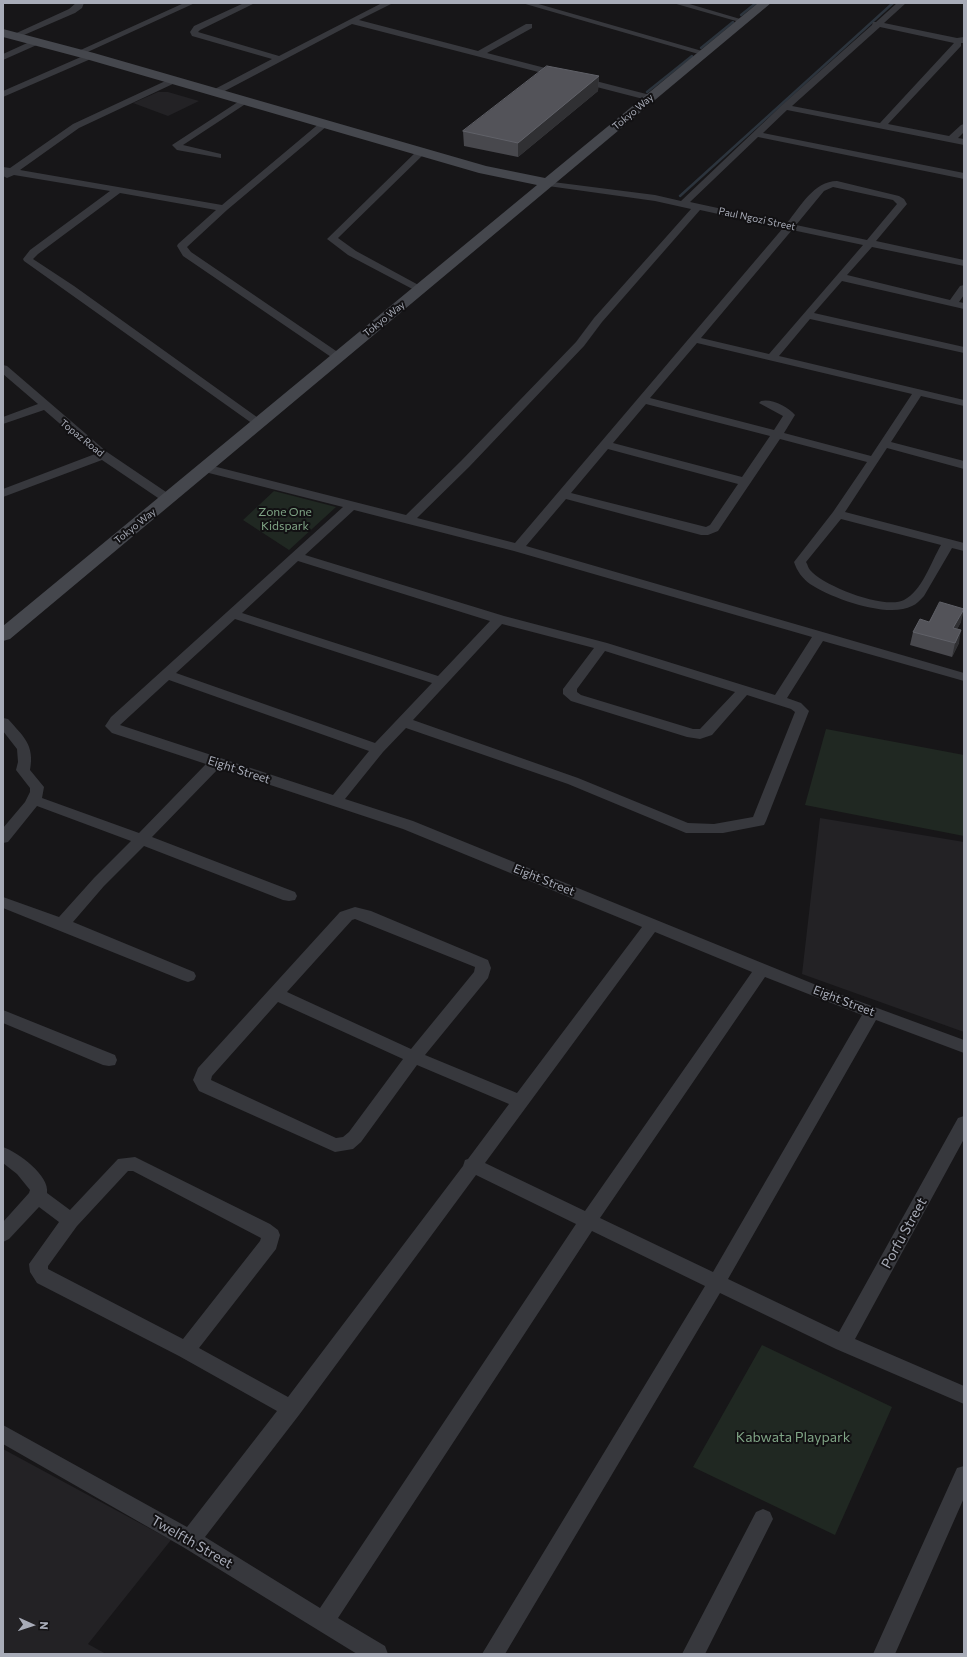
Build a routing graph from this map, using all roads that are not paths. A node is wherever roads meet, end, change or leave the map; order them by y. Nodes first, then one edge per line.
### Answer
1 (80, 3) edge
2 (192, 3) edge
3 (251, 3) edge
4 (389, 3) edge
5 (526, 3) edge
6 (677, 3) edge
7 (765, 3) edge
8 (902, 3) edge
9 (351, 21) junction
10 (743, 21) junction
11 (876, 24) junction
12 (529, 26) dead end
13 (9, 35) edge
14 (36, 42) junction
15 (961, 44) edge
16 (705, 53) junction
17 (84, 54) junction
18 (479, 54) junction
19 (3, 57) edge
20 (281, 59) junction
21 (174, 80) junction
22 (216, 92) junction
23 (3, 94) edge
24 (651, 98) junction
25 (244, 101) junction
26 (785, 107) junction
27 (324, 124) junction
28 (882, 126) junction
29 (964, 126) edge
30 (756, 134) junction
31 (951, 140) junction
32 (964, 142) edge
33 (422, 151) junction
34 (218, 156) dead end
35 (7, 171) edge
36 (964, 176) edge
37 (3, 178) edge
38 (548, 183) junction
39 (117, 191) junction
40 (684, 203) junction
41 (699, 206) junction
42 (224, 208) junction
43 (790, 226) junction
44 (869, 242) junction
45 (962, 260) edge
46 (840, 277) junction
47 (964, 288) edge
48 (420, 290) junction
49 (959, 305) edge
50 (807, 315) junction
51 (696, 340) junction
52 (964, 350) edge
53 (338, 357) junction
54 (772, 358) junction
55 (3, 368) edge
56 (918, 393) junction
57 (644, 400) junction
58 (765, 403) dead end
59 (964, 403) edge
60 (44, 406) junction
61 (3, 421) edge
62 (257, 422) junction
63 (777, 435) junction
64 (605, 444) junction
65 (884, 444) junction
66 (103, 455) junction
67 (874, 460) junction
68 (964, 464) edge
69 (205, 468) junction
70 (745, 482) junction
71 (3, 493) edge
72 (562, 494) junction
73 (168, 499) junction
74 (350, 507) junction
75 (838, 514) junction
76 (407, 521) junction
77 (948, 543) junction
78 (964, 547) edge
79 (518, 548) junction
80 (296, 556) junction
81 (232, 614) junction
82 (499, 619) junction
83 (3, 635) edge
84 (820, 636) junction
85 (602, 646) junction
86 (166, 674) junction
87 (964, 677) edge
88 (442, 682) junction
89 (743, 691) junction
90 (778, 701) junction
91 (3, 722) edge
92 (404, 722) junction
93 (378, 749) junction
94 (216, 763) junction
95 (34, 800) junction
96 (336, 801) junction
97 (3, 838) edge
98 (140, 839) junction
99 (289, 896) dead end
100 (3, 902) edge
101 (62, 924) junction
102 (652, 925) junction
103 (762, 969) junction
104 (188, 976) dead end
105 (276, 994) junction
106 (872, 1012) junction
107 (3, 1016) edge
108 (964, 1047) edge
109 (414, 1057) junction
110 (109, 1060) dead end
111 (519, 1101) junction
112 (964, 1123) edge
113 (3, 1154) edge
114 (472, 1165) junction
115 (38, 1196) junction
116 (589, 1220) junction
117 (71, 1221) junction
118 (3, 1234) edge
119 (718, 1282) junction
120 (843, 1343) junction
121 (186, 1350) junction
122 (964, 1395) edge
123 (292, 1408) junction
124 (3, 1434) edge
125 (964, 1475) edge
126 (763, 1519) dead end
127 (190, 1540) junction
128 (324, 1621) junction
129 (378, 1654) edge
130 (493, 1654) edge
131 (693, 1654) edge
132 (884, 1654) edge

1 - 13 street
2 - 17 street
3 - 20 street
4 - 9 street
5 - 16 street
6 - 10 street
7 - 10 main road, Tokyo Way
8 - 11 street
9 - 18 street
9 - 20 street
10 - 16 main road, Tokyo Way
11 - 15 street
11 - 26 street
12 - 18 street
13 - 14 main road
14 - 17 main road
14 - 19 street
15 - 28 street
16 - 24 main road, Tokyo Way
17 - 21 main road
17 - 23 street
18 - 24 street
20 - 22 street
21 - 22 main road
21 - 35 street
22 - 25 main road
24 - 38 main road, Tokyo Way
25 - 27 main road
25 - 34 street
26 - 28 street
26 - 30 street
27 - 33 main road
27 - 42 street
28 - 31 street
29 - 31 street
30 - 36 street
30 - 40 street
31 - 32 street
33 - 38 main road
33 - 48 street
35 - 37 street
35 - 39 street
38 - 40 street, Paul Ngozi Street
38 - 48 main road, Tokyo Way
39 - 42 street
39 - 62 street
40 - 41 street, Paul Ngozi Street
41 - 43 street, Paul Ngozi Street
41 - 76 street
42 - 53 street
43 - 44 street, Paul Ngozi Street
43 - 44 street
43 - 51 street
44 - 45 street, Paul Ngozi Street
44 - 46 street
46 - 49 street
46 - 50 street
47 - 49 street
48 - 53 main road, Tokyo Way
50 - 52 street
50 - 54 street
51 - 54 street
51 - 57 street
53 - 62 main road, Tokyo Way
54 - 56 street
55 - 60 street, Topaz Road
56 - 59 street
56 - 65 street
57 - 63 street
57 - 64 street
58 - 63 street
60 - 61 street
60 - 66 street, Topaz Road
62 - 69 main road, Tokyo Way
63 - 67 street
63 - 70 street
64 - 70 street
64 - 72 street
65 - 67 street
65 - 68 street
66 - 71 street
66 - 73 street, Topaz Road
67 - 75 street
69 - 73 main road, Tokyo Way
69 - 74 street
70 - 72 street
72 - 79 street
73 - 83 main road, Tokyo Way
74 - 76 street
74 - 80 street
75 - 77 street
75 - 77 street
76 - 79 street
77 - 78 street
79 - 84 street
80 - 81 street
80 - 82 street
81 - 86 street
81 - 88 street
82 - 85 street
82 - 88 street
84 - 87 street
84 - 90 street
85 - 89 street
85 - 89 street
86 - 93 street
86 - 94 street, Eight Street
88 - 92 street
89 - 90 street
90 - 92 street
91 - 95 street
92 - 93 street
93 - 96 street
94 - 96 street, Eight Street
94 - 98 street
95 - 97 street
95 - 98 street
96 - 102 street, Eight Street
98 - 99 street
98 - 101 street
100 - 101 street
101 - 104 street
102 - 103 street, Eight Street
102 - 111 street
103 - 106 street, Eight Street
103 - 116 street
105 - 109 street
105 - 109 street
105 - 109 street
106 - 108 street, Eight Street
106 - 119 street
107 - 110 street
109 - 111 street
111 - 114 street
112 - 120 street, Porfu Street
113 - 115 street
114 - 116 street
114 - 123 street
115 - 117 street
115 - 118 street
116 - 119 street
116 - 128 street
117 - 121 street
117 - 121 street
119 - 120 street
119 - 130 street
120 - 122 street
121 - 123 street
123 - 127 street
124 - 127 street, Twelfth Street
125 - 132 street
126 - 131 street
127 - 128 street, Twelfth Street
128 - 129 street, Twelfth Street

